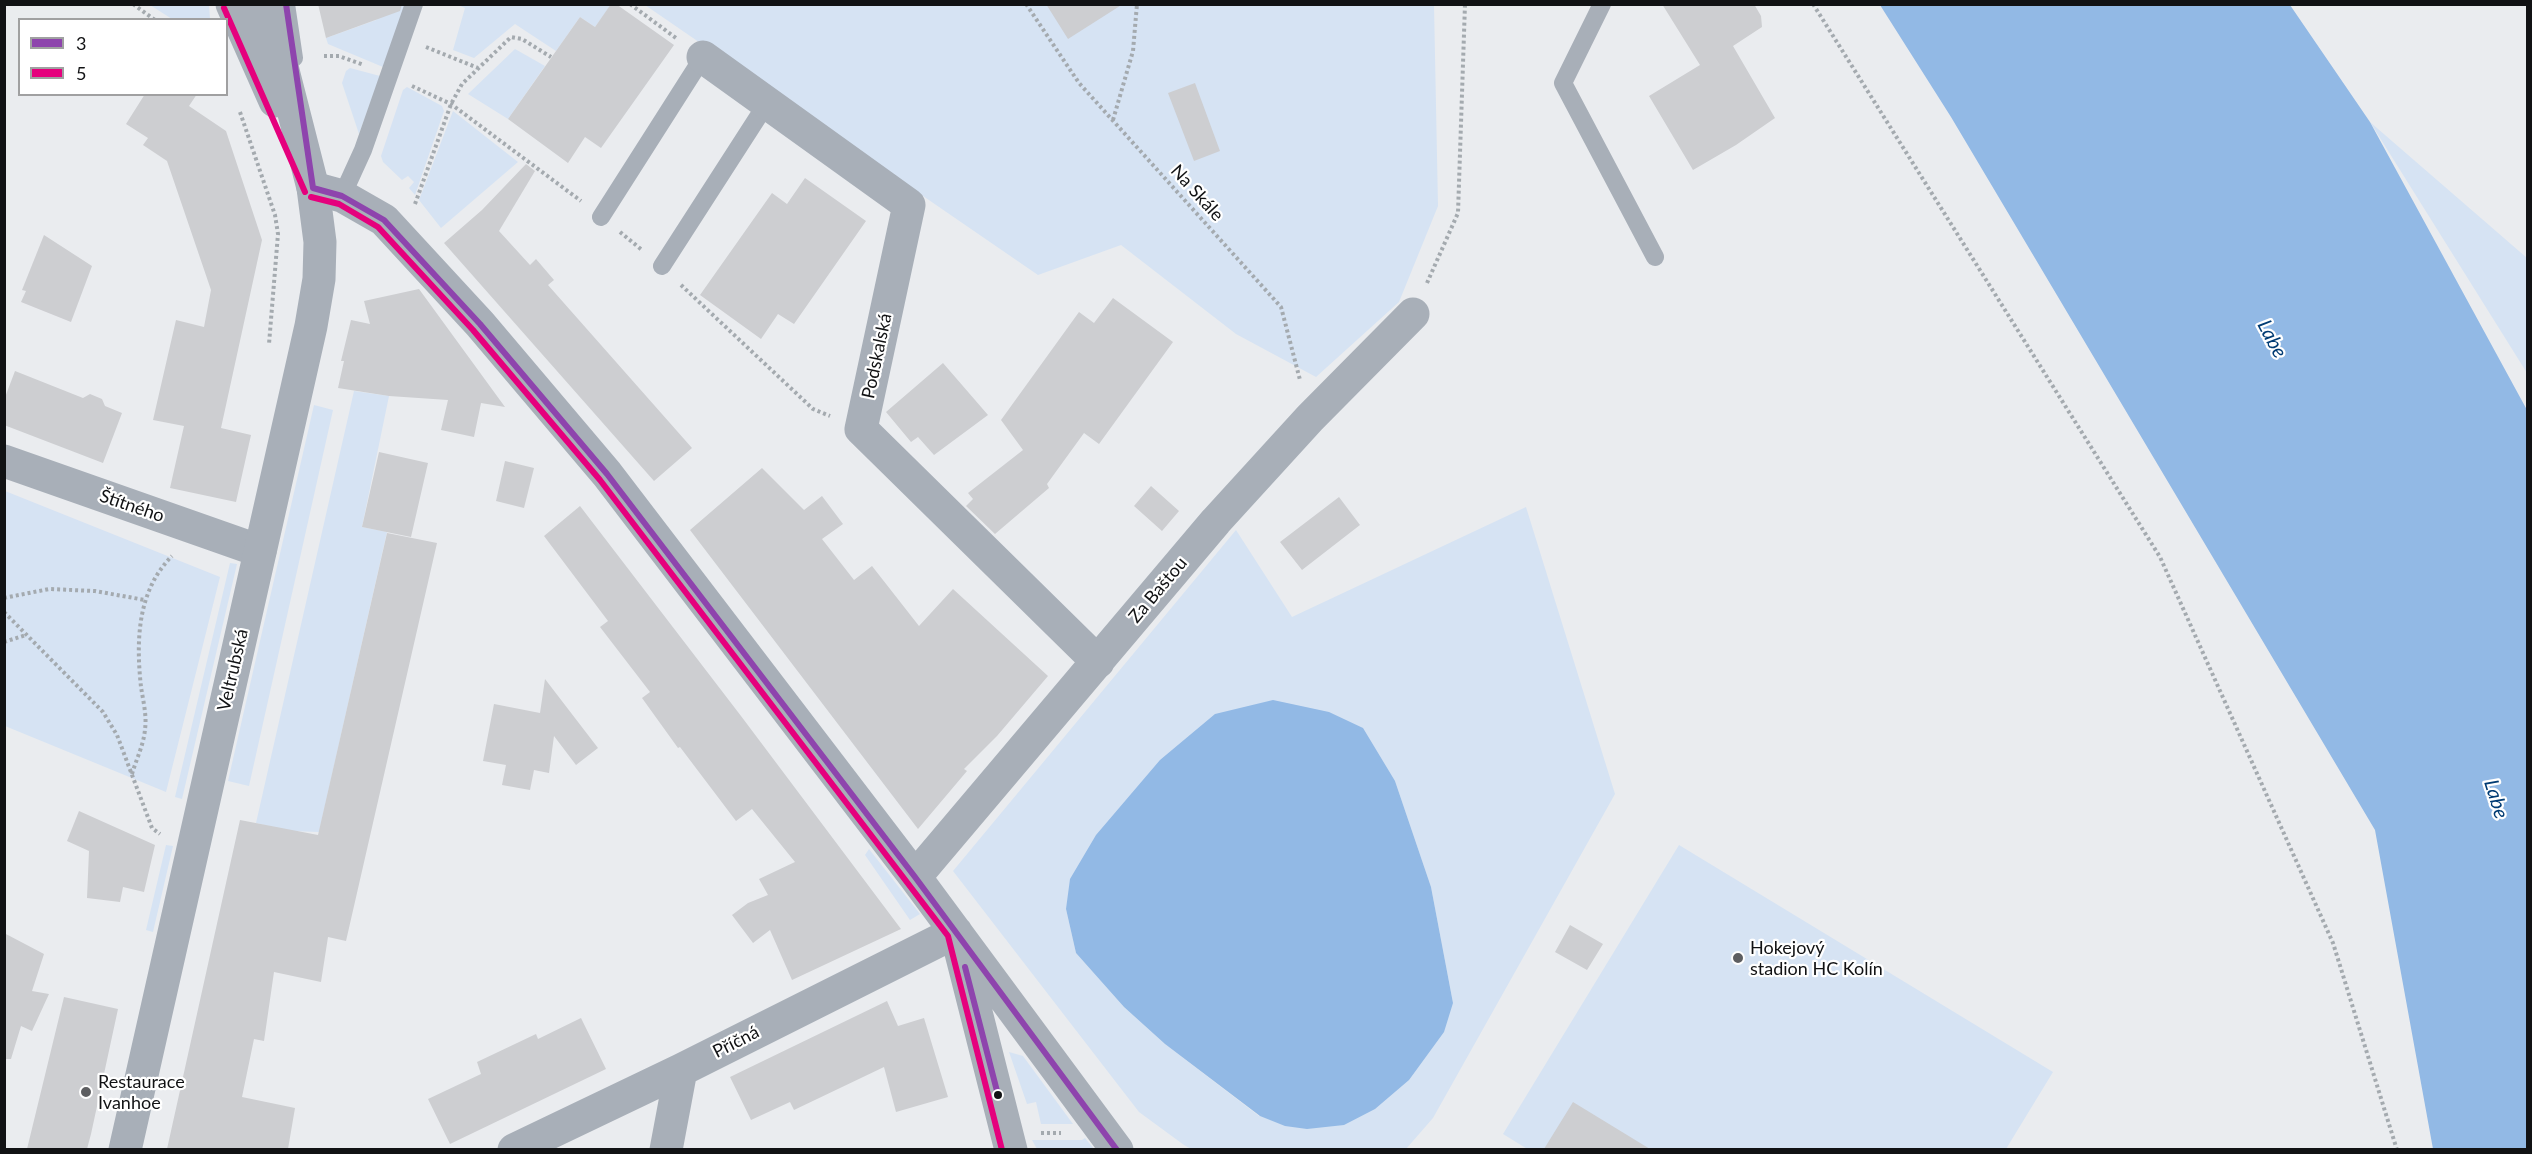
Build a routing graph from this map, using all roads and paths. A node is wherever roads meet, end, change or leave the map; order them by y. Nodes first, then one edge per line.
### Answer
1 (133, 4) edge
2 (232, 4) edge
3 (266, 4) edge
4 (286, 4) edge
5 (414, 4) edge
6 (630, 4) edge
7 (1026, 4) edge
8 (1137, 4) edge
9 (1465, 4) edge
10 (1602, 4) edge
11 (1813, 4) edge
12 (152, 18) edge
13 (402, 39) junction
14 (324, 56) dead end
15 (551, 57) dead end
16 (704, 57) junction
17 (478, 68) junction
18 (389, 75) junction
19 (767, 103) junction
20 (238, 105) dead end
21 (451, 105) junction
22 (1113, 120) junction
23 (327, 192) junction
24 (413, 210) dead end
25 (601, 217) junction
26 (1655, 257) dead end
27 (662, 266) junction
28 (1413, 314) joint
29 (269, 346) dead end
30 (1310, 418) junction
31 (861, 429) junction
32 (4, 461) edge
33 (178, 551) dead end
34 (260, 551) junction
35 (4, 598) edge
36 (145, 600) junction
37 (4, 612) edge
38 (27, 635) junction
39 (4, 642) edge
40 (1098, 662) junction
41 (132, 774) junction
42 (163, 837) dead end
43 (915, 877) junction
44 (956, 932) junction
45 (681, 1070) junction
46 (125, 1149) edge
47 (514, 1149) edge
48 (666, 1149) edge
49 (1011, 1149) edge
50 (1117, 1149) edge
51 (2397, 1149) edge

1 - 12 path
2 - 23 street
3 - 23 street
4 - 23 lane
5 - 13 lane
6 - 16 path
7 - 22 path, Na Skále
8 - 22 path
9 - 28 path
10 - 26 lane
11 - 51 path
13 - 17 path
13 - 18 lane
14 - 18 path
15 - 17 path
16 - 19 street, Podskalská
16 - 25 lane
17 - 21 path
18 - 21 path
18 - 23 lane
19 - 27 lane
19 - 31 street, Podskalská
20 - 29 path
21 - 24 path
21 - 25 path
22 - 30 path, Na Skále
23 - 34 street, Veltrubská
23 - 43 street
25 - 27 path
27 - 31 path
28 - 30 street, Za Baštou
30 - 40 street, Za Baštou
31 - 40 street
32 - 34 street, Štítného
33 - 36 path
34 - 46 street, Veltrubská
35 - 36 path
36 - 41 path
37 - 38 path
38 - 39 path
38 - 41 path
40 - 43 street, Za Baštou
41 - 42 path
43 - 44 street
44 - 45 street, Příčná
44 - 49 street
44 - 50 street
45 - 47 street, Příčná
45 - 48 street

